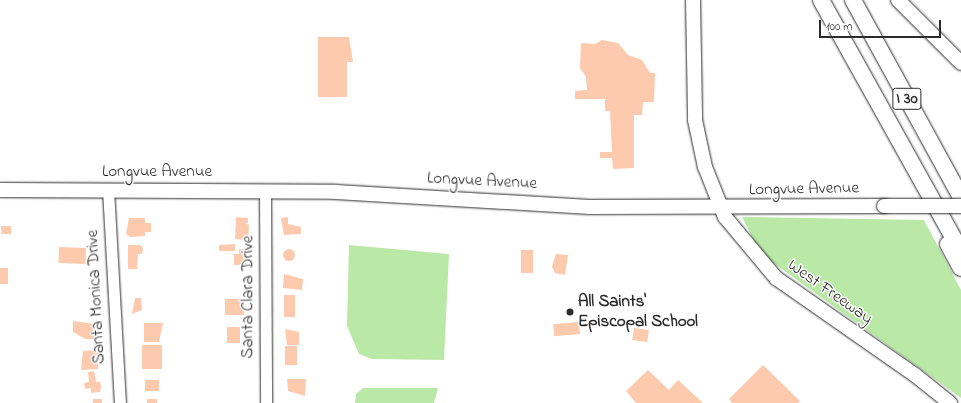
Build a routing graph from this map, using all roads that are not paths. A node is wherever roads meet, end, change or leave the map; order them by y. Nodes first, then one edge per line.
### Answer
1 (693, 0) edge
2 (821, 0) edge
3 (853, 0) edge
4 (898, 0) edge
5 (961, 63) edge
6 (906, 154) junction
7 (108, 189) junction
8 (0, 190) edge
9 (265, 191) junction
10 (961, 197) edge
11 (961, 206) edge
12 (720, 208) junction
13 (961, 252) edge
14 (961, 268) edge
15 (120, 403) edge
16 (266, 403) edge
17 (950, 403) edge

1 - 12 main road, West Freeway
2 - 6 highway, I 30
3 - 10 highway, I 30
4 - 5 main road
6 - 13 highway, I 30
6 - 14 highway
7 - 8 main road, Longvue Avenue
7 - 9 main road, Longvue Avenue
7 - 15 street, Santa Monica Drive
9 - 12 main road, Longvue Avenue
9 - 16 street, Santa Clara Drive
11 - 12 main road, Longvue Avenue, bridge
12 - 17 main road, West Freeway

